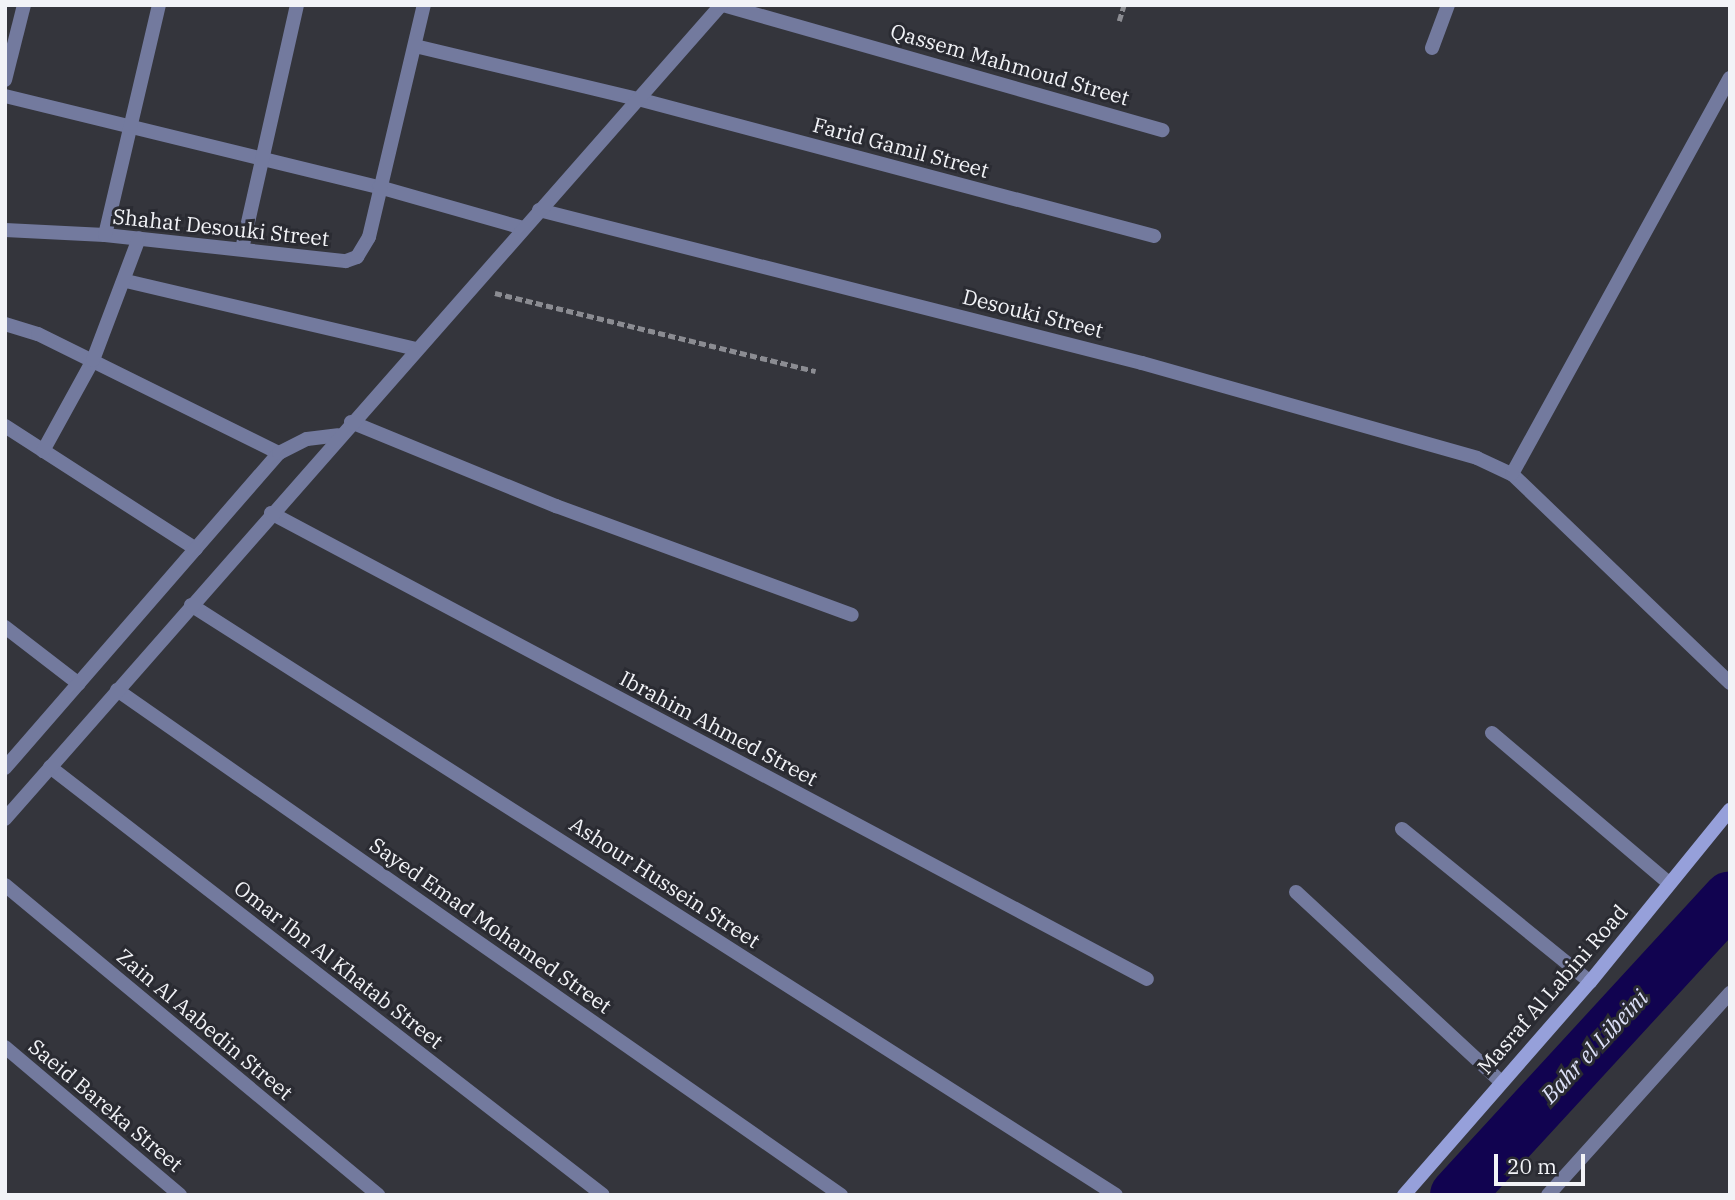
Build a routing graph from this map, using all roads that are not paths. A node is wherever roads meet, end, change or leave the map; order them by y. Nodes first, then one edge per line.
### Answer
1 (24, 5) edge
2 (159, 5) edge
3 (297, 5) edge
4 (424, 5) edge
5 (722, 5) edge
6 (1448, 5) edge
7 (415, 46) junction
8 (1432, 48) dead end
9 (1730, 78) edge
10 (5, 80) edge
11 (5, 96) edge
12 (638, 99) junction
13 (131, 126) junction
14 (1163, 130) dead end
15 (262, 159) junction
16 (379, 187) junction
17 (539, 210) junction
18 (523, 228) junction
19 (5, 230) edge
20 (105, 235) junction
21 (1154, 236) dead end
22 (139, 238) junction
23 (242, 249) junction
24 (125, 281) junction
25 (5, 324) edge
26 (416, 349) junction
27 (93, 360) junction
28 (351, 422) junction
29 (5, 426) edge
30 (338, 436) junction
31 (43, 450) junction
32 (279, 453) junction
33 (1512, 474) junction
34 (271, 513) junction
35 (196, 549) junction
36 (191, 605) junction
37 (852, 615) dead end
38 (5, 627) edge
39 (1730, 683) edge
40 (79, 684) junction
41 (117, 690) junction
42 (1492, 733) dead end
43 (7, 762) edge
44 (50, 767) junction
45 (1730, 810) edge
46 (5, 819) edge
47 (1402, 829) dead end
48 (1670, 883) junction
49 (5, 885) edge
50 (1296, 892) dead end
51 (1147, 979) dead end
52 (1590, 982) junction
53 (1730, 993) edge
54 (5, 1047) edge
55 (1500, 1081) junction
56 (180, 1195) edge
57 (378, 1195) edge
58 (603, 1195) edge
59 (841, 1195) edge
60 (1116, 1195) edge
61 (1404, 1195) edge
62 (1548, 1195) edge

1 - 10 street
2 - 13 street
3 - 15 street
4 - 7 street
5 - 12 street
5 - 14 street, Qassem Mahmoud Street
6 - 8 street
7 - 12 street, Farid Gamil Street
7 - 16 street
9 - 33 street
11 - 13 street
12 - 17 street
12 - 21 street, Farid Gamil Street
13 - 15 street
13 - 20 street
15 - 16 street
15 - 23 street
16 - 18 street
16 - 23 street, Shahat Desouki Street
17 - 18 street
17 - 33 street, Desouki Street
18 - 26 street
19 - 20 street, Shahat Desouki Street
20 - 22 street, Shahat Desouki Street
22 - 23 street, Shahat Desouki Street
22 - 24 street
24 - 26 street
24 - 27 street
25 - 27 street
26 - 28 street
27 - 31 street
27 - 32 street
28 - 30 street
28 - 37 street
29 - 31 street
30 - 32 street
30 - 34 street
31 - 35 street
32 - 35 street
33 - 39 street
34 - 36 street
34 - 51 street, Ibrahim Ahmed Street
35 - 40 street
36 - 41 street
36 - 60 street, Ashour Hussein Street
38 - 40 street
40 - 43 street
41 - 44 street
41 - 59 street, Sayed Emad Mohamed Street
42 - 48 street
44 - 46 street
44 - 58 street, Omar Ibn Al Khatab Street
45 - 48 street, Masraf Al Labini Road
47 - 52 street
48 - 52 street, Masraf Al Labini Road
49 - 57 street, Zain Al Aabedin Street
50 - 55 street
52 - 55 street, Masraf Al Labini Road
53 - 62 street
54 - 56 street, Saeid Bareka Street
55 - 61 street, Masraf Al Labini Road

